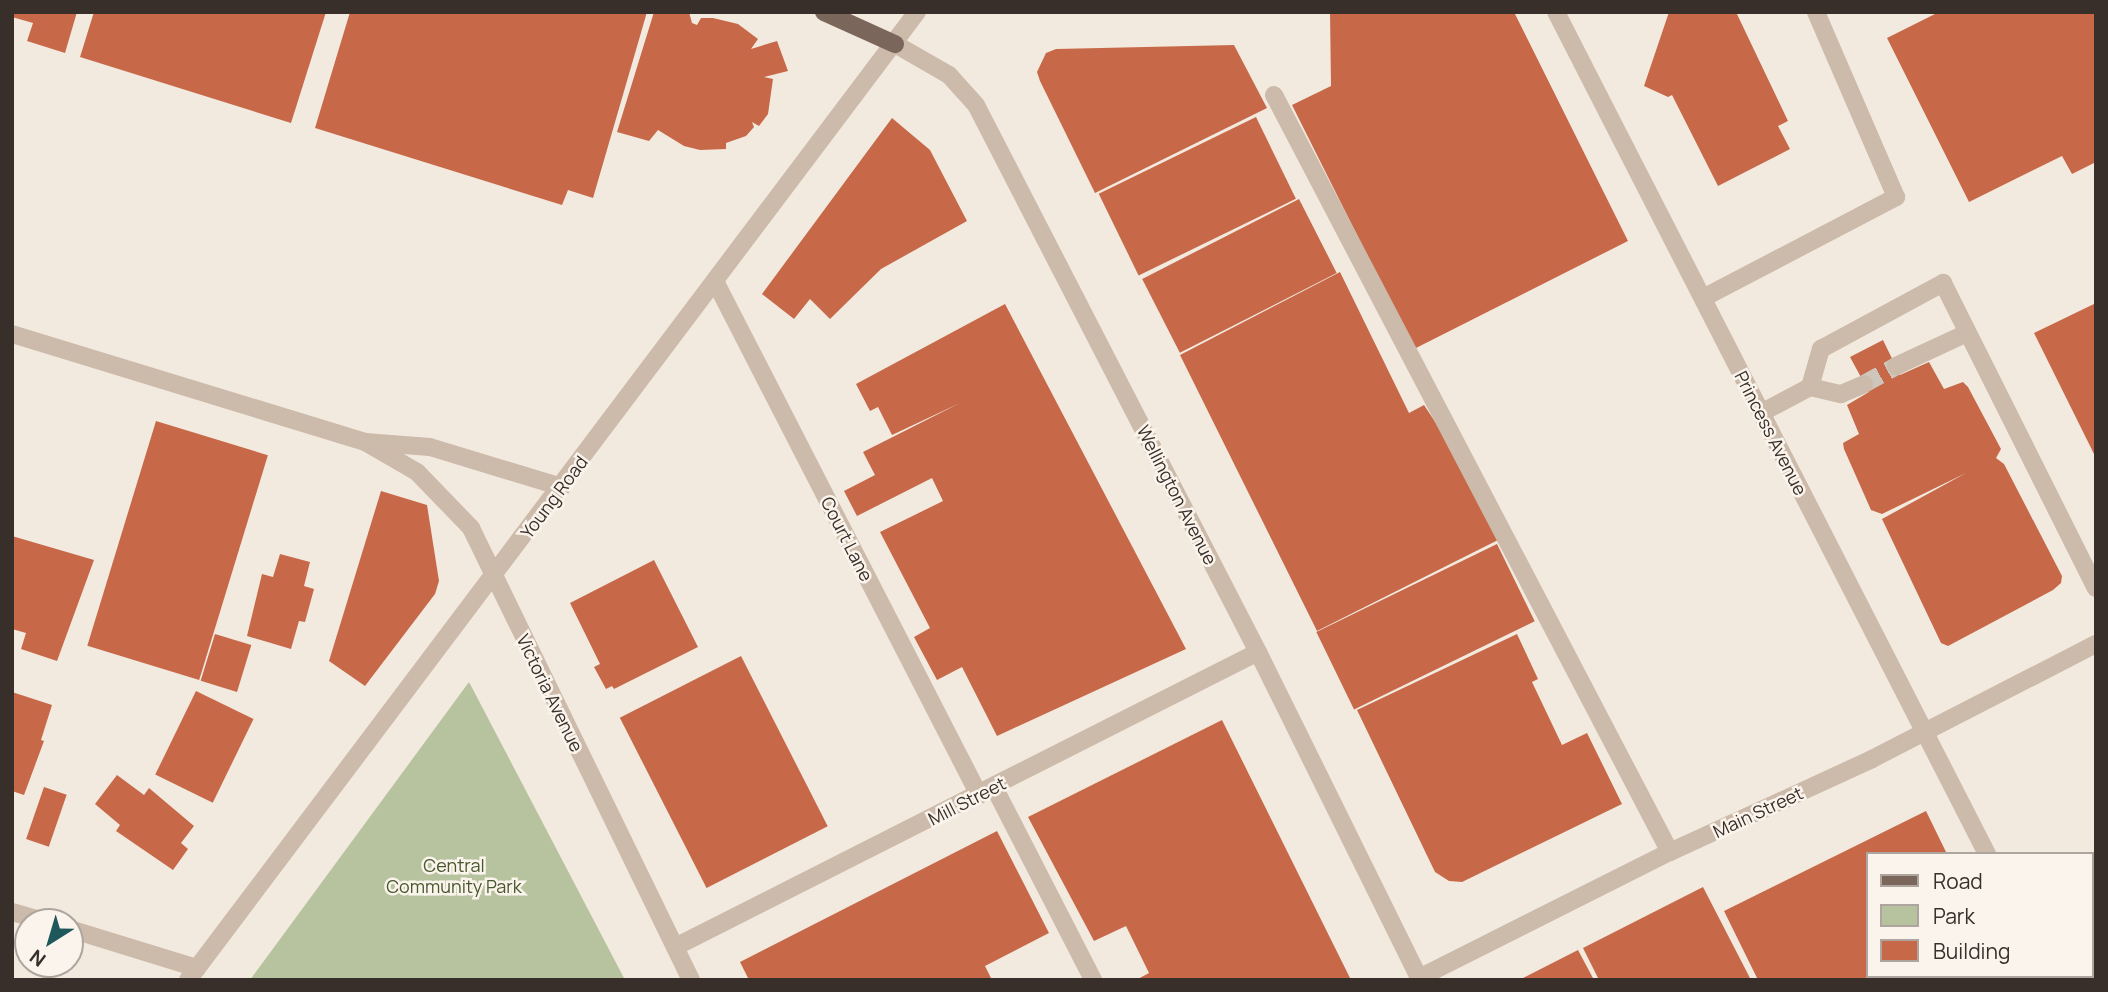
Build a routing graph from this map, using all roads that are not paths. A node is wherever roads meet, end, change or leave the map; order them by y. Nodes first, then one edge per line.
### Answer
1 (824, 12) edge
2 (917, 12) edge
3 (1556, 12) edge
4 (1816, 12) edge
5 (895, 44) junction
6 (1274, 95) dead end
7 (716, 282) junction
8 (1703, 298) junction
9 (1967, 333) junction
10 (12, 334) edge
11 (1896, 366) tunnel mouth
12 (1864, 384) tunnel mouth
13 (1810, 387) junction
14 (1761, 413) junction
15 (365, 442) junction
16 (562, 487) junction
17 (494, 577) junction
18 (2096, 587) edge
19 (2096, 644) edge
20 (1258, 652) junction
21 (1924, 733) junction
22 (987, 791) junction
23 (1670, 852) junction
24 (1986, 852) edge
25 (84, 934) edge
26 (675, 947) junction
27 (193, 974) edge
28 (1419, 979) edge
29 (691, 980) edge
30 (1093, 980) edge

1 - 5 main road
2 - 5 street, Young Road
3 - 8 street, Princess Avenue
4 - 8 street
5 - 7 street, Young Road
5 - 20 street, Wellington Avenue
6 - 23 street
7 - 16 street, Young Road
7 - 22 street, Court Lane
8 - 14 street, Princess Avenue
9 - 11 street
9 - 13 street
9 - 18 street
10 - 15 street, Victoria Avenue
12 - 13 street
13 - 14 street
14 - 21 street, Princess Avenue
15 - 16 street, Victoria Avenue
15 - 17 street, Victoria Avenue
16 - 17 street, Young Road
17 - 26 street, Victoria Avenue
17 - 27 street, Young Road
19 - 21 street, Main Street
20 - 22 street, Mill Street
20 - 28 street, Wellington Avenue
21 - 23 street, Main Street
21 - 24 street, Princess Avenue
22 - 26 street, Mill Street
22 - 30 street, Court Lane
23 - 28 street, Main Street
25 - 27 street
26 - 29 street, Victoria Avenue

